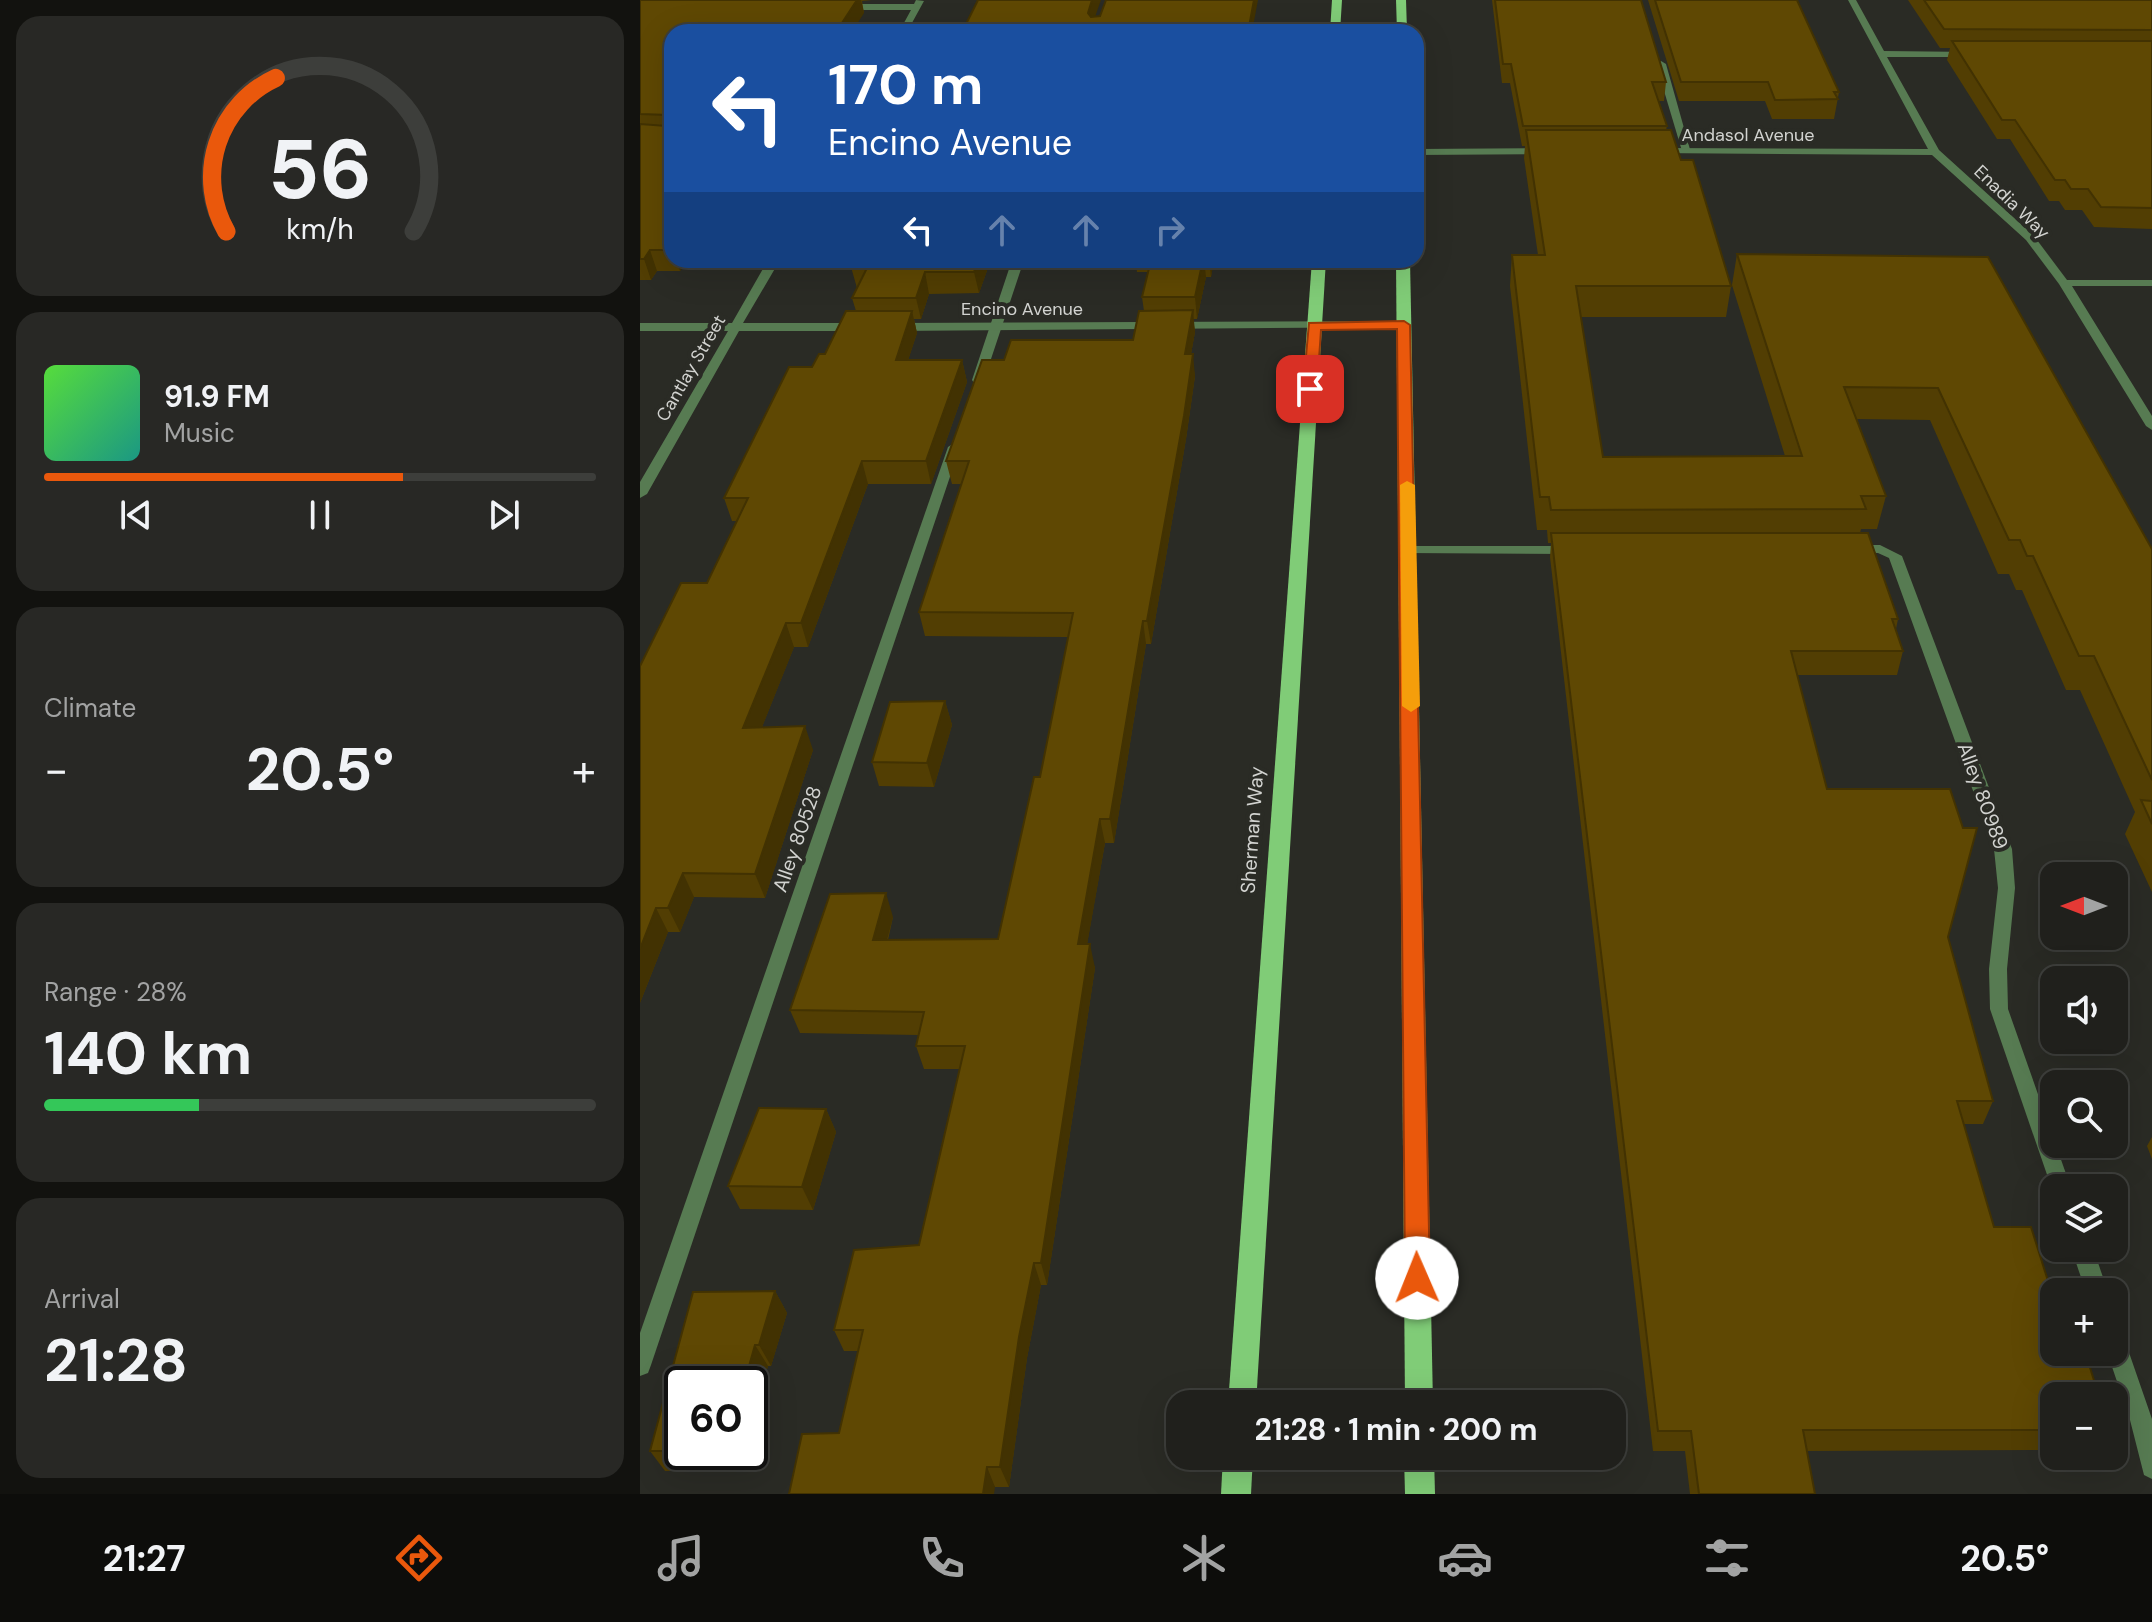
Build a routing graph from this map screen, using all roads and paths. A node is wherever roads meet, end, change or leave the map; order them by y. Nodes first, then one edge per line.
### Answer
1 (1337, 0) edge
2 (1401, 0) edge
3 (1852, 0) edge
4 (919, 4) edge
5 (830, 7) edge
6 (908, 24) edge
7 (1336, 24) edge
8 (1402, 24) edge
9 (1655, 45) edge
10 (1882, 54) junction
11 (1977, 54) edge
12 (1562, 151) edge
13 (1640, 151) edge
14 (1687, 151) junction
15 (1424, 152) edge
16 (1935, 152) junction
17 (769, 268) edge
18 (1015, 268) edge
19 (1318, 268) edge
20 (1403, 268) edge
21 (2064, 283) junction
22 (2152, 283) edge
23 (1404, 325) junction
24 (1314, 326) junction
25 (640, 327) edge
26 (735, 327) junction
27 (995, 327) junction
28 (972, 397) edge
29 (2152, 426) edge
30 (961, 427) edge
31 (640, 494) edge
32 (1834, 549) edge
33 (1409, 550) junction
34 (1587, 550) edge
35 (2056, 1174) edge
36 (640, 1365) edge
37 (2123, 1366) edge
38 (1243, 1390) edge
39 (1419, 1390) edge
40 (2152, 1467) edge
41 (1237, 1470) edge
42 (1419, 1470) edge
43 (1236, 1494) edge
44 (1420, 1494) edge

1 - 7 main road
2 - 8 main road
3 - 10 street, Enadia Way
4 - 5 street
4 - 6 street
9 - 14 street
10 - 11 street
10 - 16 street, Enadia Way
12 - 15 street
13 - 14 street, Andasol Avenue
14 - 16 street, Andasol Avenue
16 - 21 street, Enadia Way
17 - 26 street, Cantlay Street
18 - 27 street
19 - 24 main road, Sherman Way
20 - 23 main road
21 - 22 street
21 - 29 street, Enadia Way
23 - 24 street, Encino Avenue
23 - 33 main road
24 - 27 street, Encino Avenue
24 - 38 main road, Sherman Way
25 - 26 street, Encino Avenue
26 - 27 street, Encino Avenue
26 - 31 street, Cantlay Street
27 - 28 street
30 - 36 street, Alley 80528
32 - 35 street, Alley 80989
33 - 34 street
33 - 39 main road
37 - 40 street
41 - 43 main road
42 - 44 main road

